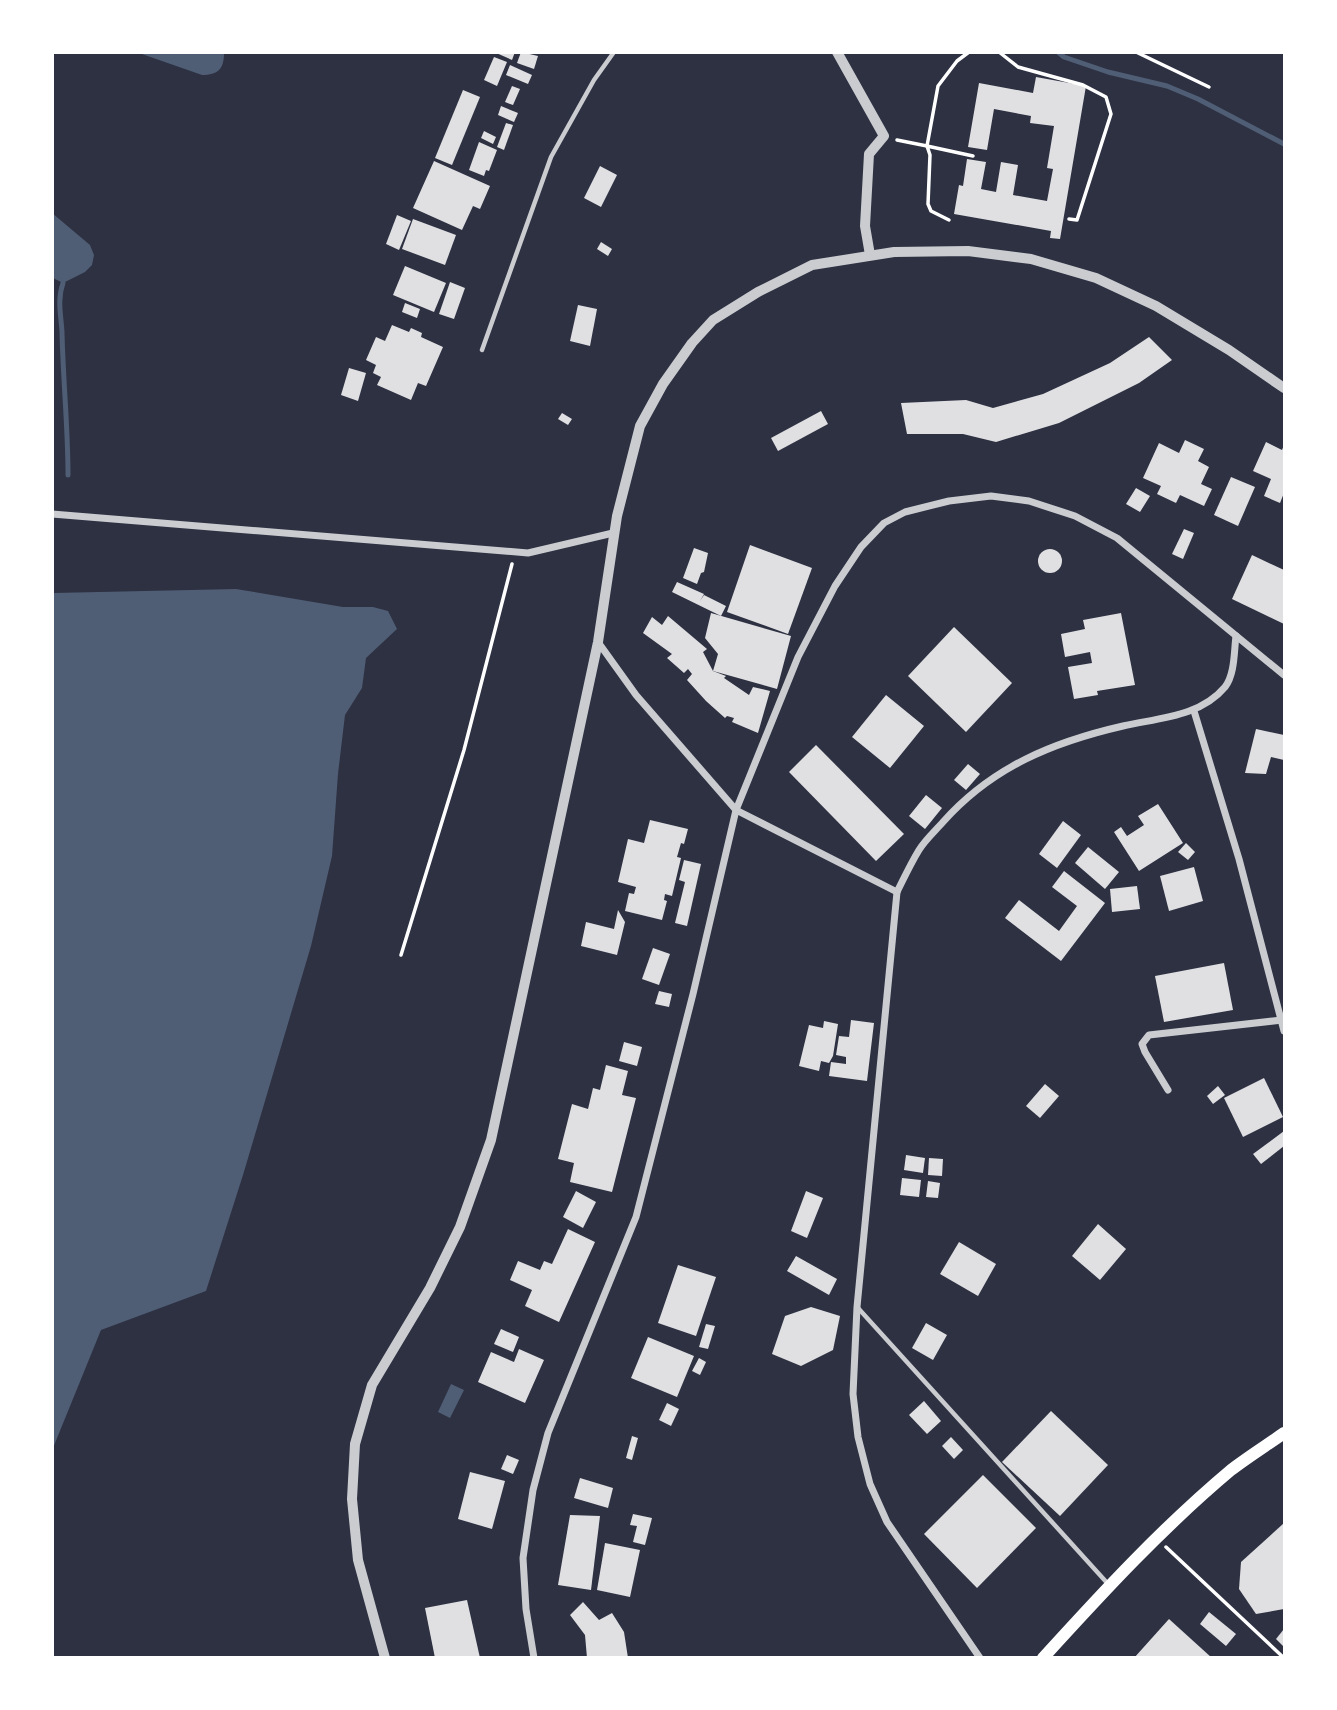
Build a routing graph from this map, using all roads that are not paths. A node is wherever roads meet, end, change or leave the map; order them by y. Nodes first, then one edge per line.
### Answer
1 (614, 52) edge
2 (838, 53) edge
3 (870, 256) junction
4 (482, 349) dead end
5 (1284, 388) edge
6 (52, 514) edge
7 (613, 533) junction
8 (1236, 636) junction
9 (598, 642) junction
10 (1284, 675) edge
11 (1194, 711) junction
12 (736, 810) junction
13 (897, 892) junction
14 (1282, 1011) edge
15 (1282, 1020) junction
16 (1284, 1031) edge
17 (1168, 1090) dead end
18 (857, 1307) junction
19 (1284, 1433) edge
20 (1109, 1585) junction
21 (385, 1657) edge
22 (534, 1657) edge
23 (981, 1657) edge
24 (1043, 1657) edge

1 - 4 lane
2 - 3 street
3 - 5 street
3 - 7 street
6 - 7 street
7 - 9 street
8 - 10 street
8 - 11 street
8 - 12 street
9 - 12 street
9 - 21 street
11 - 13 street
11 - 14 street
12 - 13 street
12 - 22 street
13 - 18 street
14 - 15 street
15 - 16 street
15 - 17 street
18 - 20 lane
18 - 23 street
19 - 20 main road
20 - 24 main road

